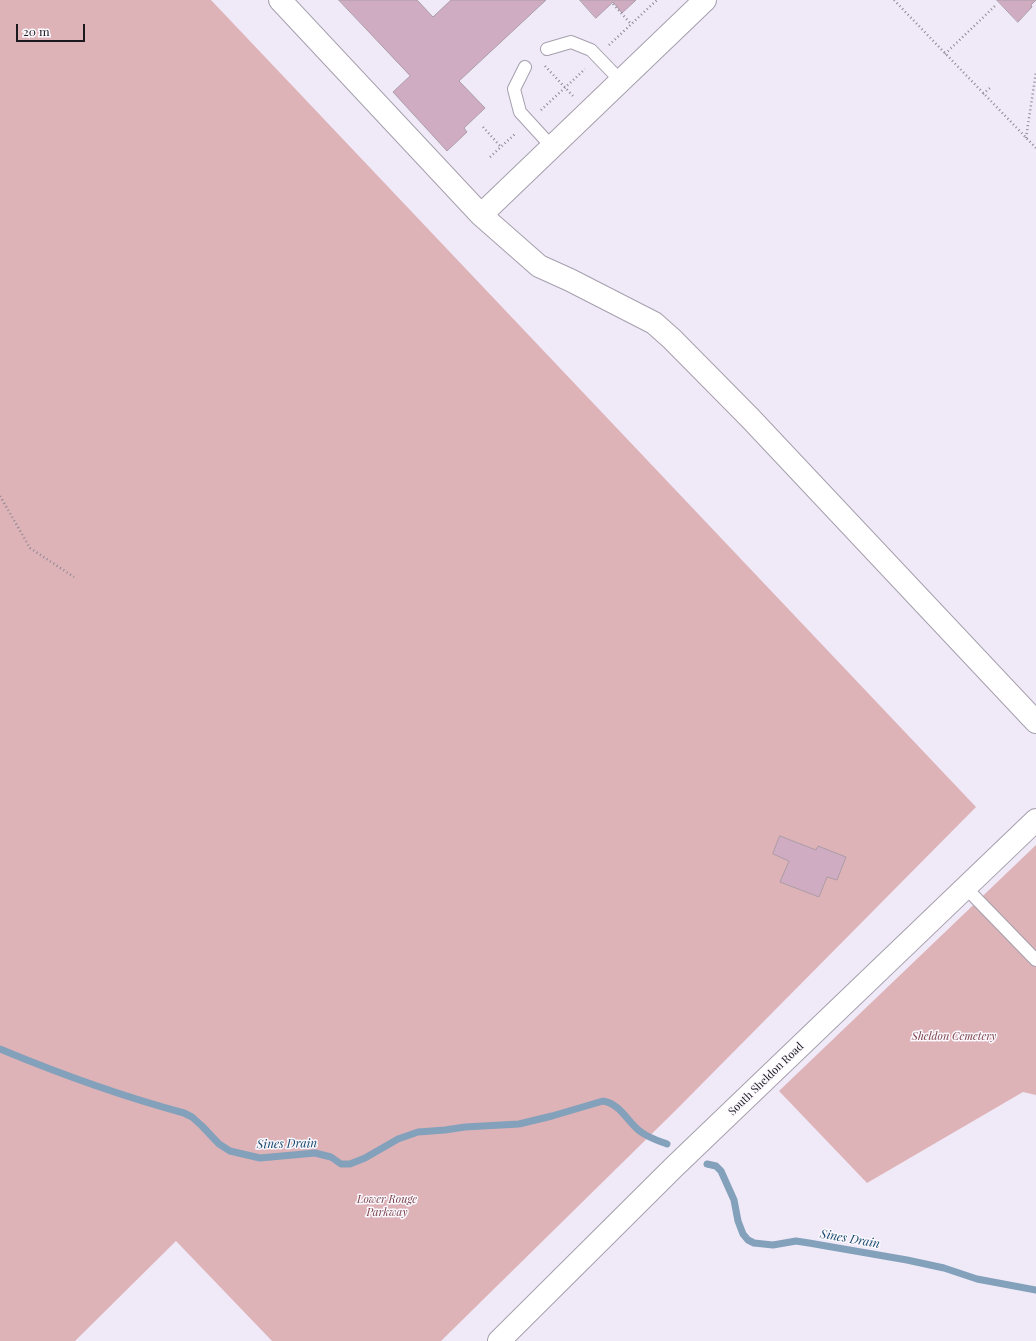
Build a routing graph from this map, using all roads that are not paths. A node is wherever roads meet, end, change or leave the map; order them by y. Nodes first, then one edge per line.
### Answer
1 (280, 0) edge
2 (705, 0) edge
3 (546, 49) dead end
4 (525, 66) dead end
5 (621, 81) junction
6 (552, 147) junction
7 (481, 215) junction
8 (1036, 722) edge
9 (1036, 820) edge
10 (966, 888) junction
11 (1036, 960) edge
12 (500, 1341) edge

1 - 7 street
2 - 5 street
3 - 5 lane
4 - 6 lane
5 - 6 street
6 - 7 street
7 - 8 street
9 - 10 street, South Sheldon Road
10 - 11 lane
10 - 12 street, South Sheldon Road

